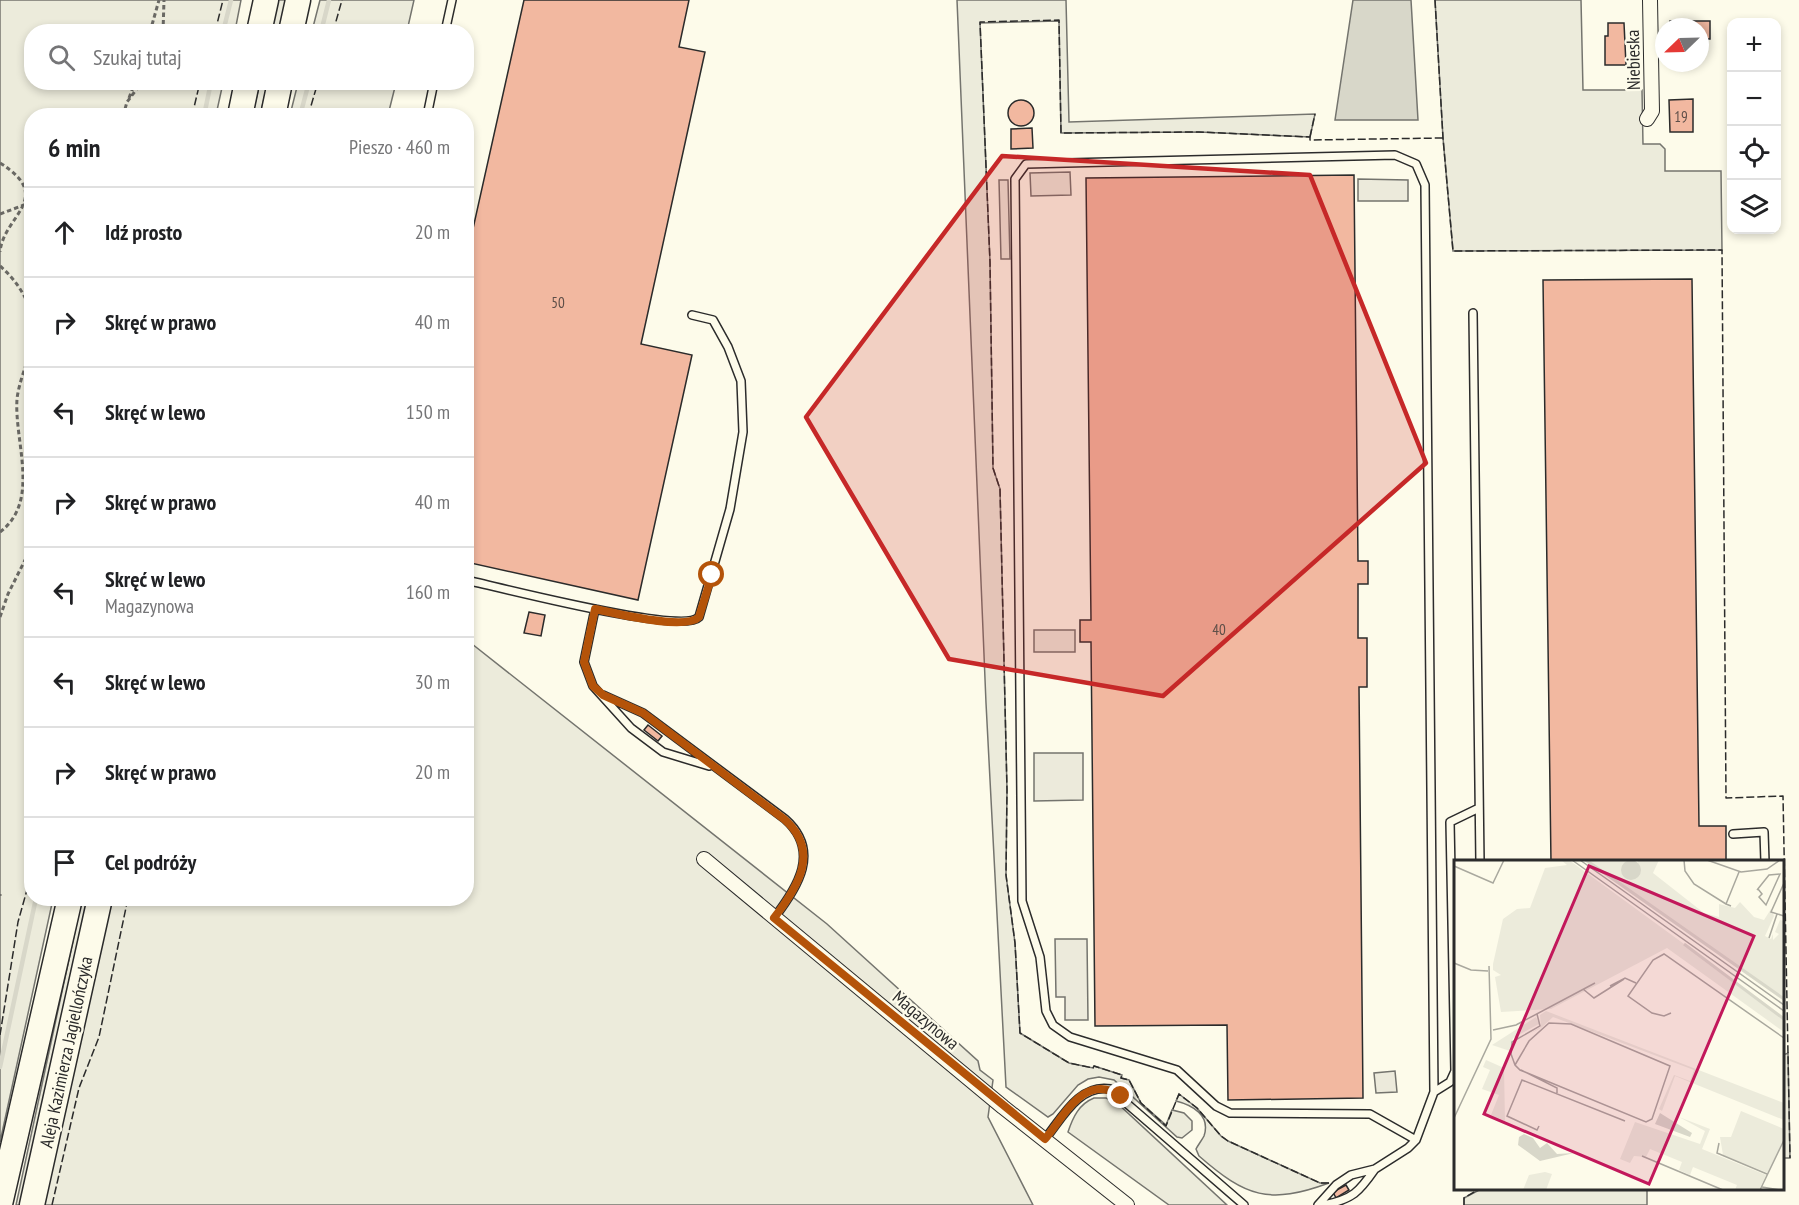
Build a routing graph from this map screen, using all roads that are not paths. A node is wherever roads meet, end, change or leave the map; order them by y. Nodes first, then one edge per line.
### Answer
1 (266, 0) edge
2 (298, 0) edge
3 (452, 0) edge
4 (1650, 0) edge
5 (261, 24) edge
6 (293, 24) edge
7 (447, 24) edge
8 (246, 90) edge
9 (278, 90) edge
10 (432, 90) edge
11 (242, 108) edge
12 (275, 108) edge
13 (429, 108) edge
14 (1647, 119) dead end
15 (1473, 313) dead end
16 (692, 315) dead end
17 (474, 582) edge
18 (595, 609) junction
19 (603, 695) junction
20 (714, 768) junction
21 (1479, 808) junction
22 (1733, 834) dead end
23 (704, 859) dead end
24 (1480, 860) edge
25 (1765, 860) edge
26 (68, 906) edge
27 (98, 906) edge
28 (774, 918) junction
29 (1454, 1021) edge
30 (1454, 1073) edge
31 (1434, 1092) junction
32 (1045, 1139) junction
33 (1416, 1140) junction
34 (1375, 1169) junction
35 (0, 1204) edge
36 (32, 1205) edge
37 (1127, 1205) edge
38 (1244, 1205) edge
39 (1318, 1205) edge
40 (1324, 1205) edge

1 - 5 highway
2 - 6 highway
3 - 7 lane
4 - 14 street, Niebieska
8 - 11 highway
9 - 12 highway
10 - 13 lane
15 - 21 lane
16 - 18 lane
17 - 18 lane
18 - 19 lane
19 - 20 lane
19 - 20 lane
20 - 28 lane
21 - 24 lane
21 - 29 lane
22 - 25 lane
23 - 28 street, Magazynowa
26 - 35 highway, Aleja Kazimierza Jagiellończyka
27 - 36 highway, Aleja Kazimierza Jagiellończyka
28 - 32 street, Magazynowa
30 - 31 lane
31 - 33 lane
31 - 33 lane
32 - 37 street, Magazynowa
32 - 38 lane
33 - 34 lane
34 - 39 lane
34 - 40 lane

